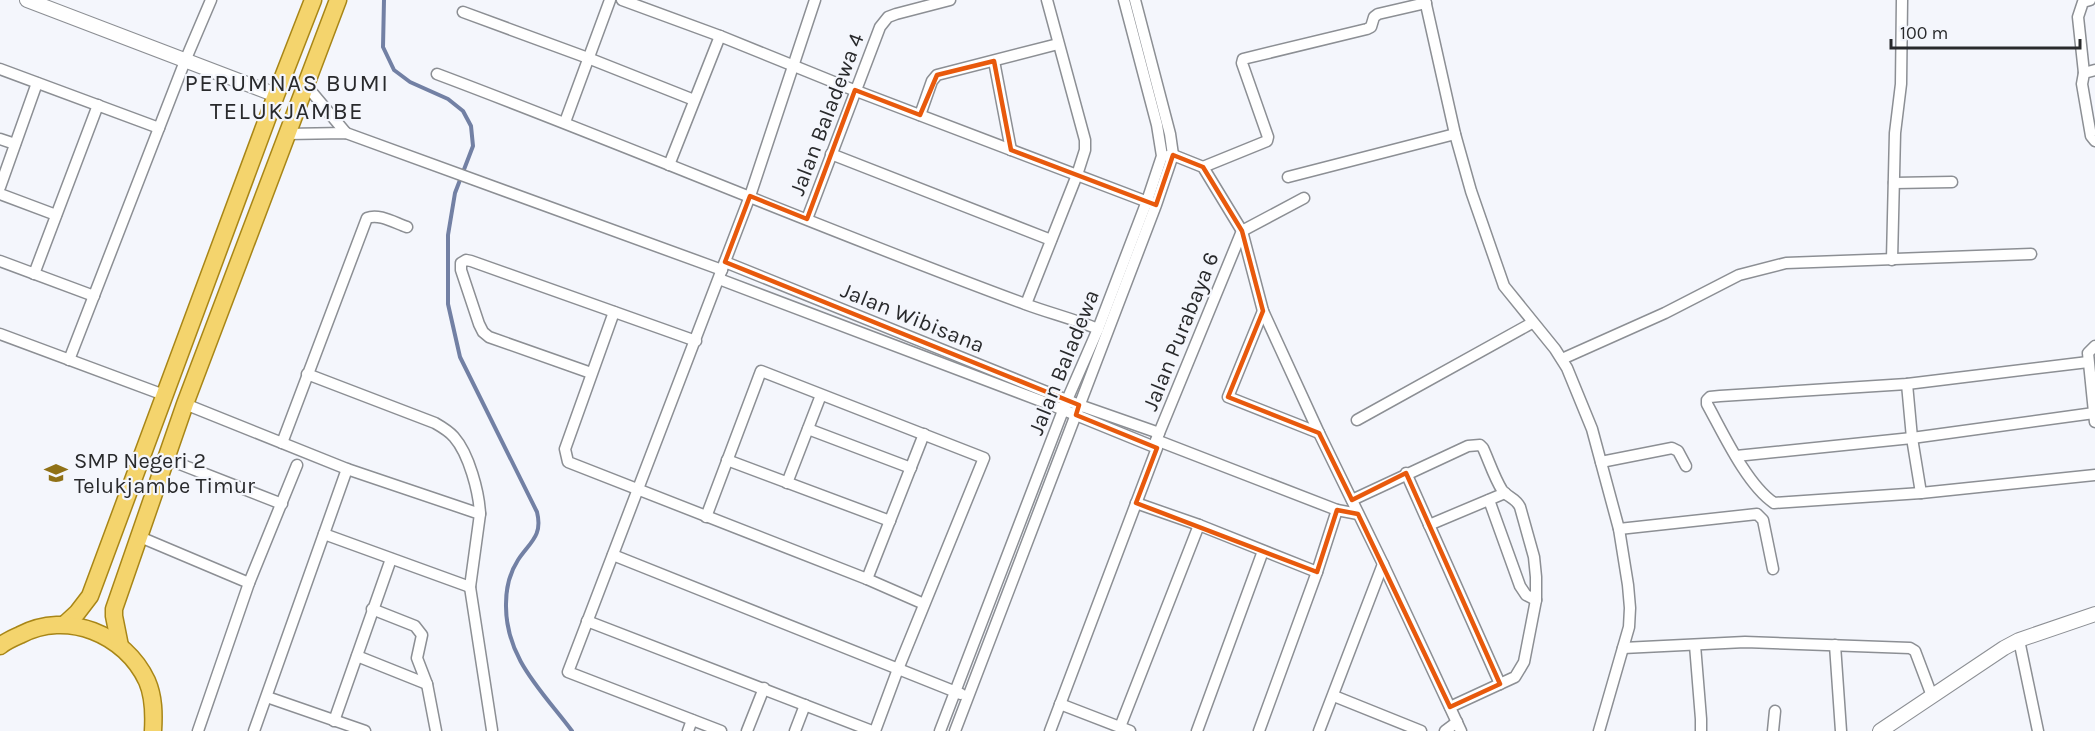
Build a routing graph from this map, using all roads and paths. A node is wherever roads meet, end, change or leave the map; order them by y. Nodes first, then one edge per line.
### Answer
1 (27, 0) edge
2 (212, 0) edge
3 (314, 0) edge
4 (338, 0) edge
5 (610, 0) edge
6 (622, 0) edge
7 (815, 0) edge
8 (950, 0) edge
9 (1047, 0) edge
10 (1124, 0) edge
11 (1135, 0) edge
12 (1902, 0) edge
13 (2090, 0) edge
14 (1425, 2) edge
15 (463, 12) dead end
16 (720, 36) junction
17 (1058, 44) junction
18 (588, 58) junction
19 (185, 61) junction
20 (994, 61) junction
21 (793, 64) junction
22 (0, 69) edge
23 (2090, 72) edge
24 (437, 74) dead end
25 (37, 83) junction
26 (305, 84) junction
27 (855, 90) junction
28 (276, 95) junction
29 (694, 100) junction
30 (98, 105) junction
31 (920, 115) junction
32 (565, 122) junction
33 (159, 128) junction
34 (346, 132) junction
35 (286, 134) junction
36 (1455, 134) junction
37 (0, 139) edge
38 (2095, 141) edge
39 (15, 144) junction
40 (1011, 150) junction
41 (831, 154) junction
42 (1167, 156) junction
43 (669, 165) junction
44 (1203, 167) junction
45 (1077, 175) junction
46 (1288, 177) dead end
47 (1952, 182) dead end
48 (1894, 183) junction
49 (0, 187) edge
50 (0, 194) edge
51 (750, 196) junction
52 (1304, 198) dead end
53 (1151, 203) junction
54 (56, 215) junction
55 (807, 219) junction
56 (407, 227) dead end
57 (1242, 231) junction
58 (1051, 240) junction
59 (2031, 254) dead end
60 (1892, 260) junction
61 (0, 261) edge
62 (722, 271) junction
63 (34, 274) junction
64 (94, 296) junction
65 (1026, 304) junction
66 (1263, 311) junction
67 (614, 312) junction
68 (1532, 323) junction
69 (1098, 328) junction
70 (902, 333) junction
71 (0, 334) edge
72 (696, 341) junction
73 (897, 346) junction
74 (2095, 346) edge
75 (1562, 359) junction
76 (69, 360) junction
77 (2088, 362) junction
78 (591, 373) junction
79 (307, 374) junction
80 (1907, 384) junction
81 (164, 395) junction
82 (821, 395) junction
83 (185, 404) junction
84 (1065, 405) junction
85 (1077, 410) junction
86 (2095, 417) edge
87 (1357, 420) dead end
88 (808, 429) junction
89 (1319, 433) junction
90 (924, 434) junction
91 (1912, 438) junction
92 (1156, 440) junction
93 (282, 443) junction
94 (1736, 456) junction
95 (167, 459) junction
96 (727, 460) junction
97 (1601, 462) junction
98 (297, 465) dead end
99 (1686, 466) dead end
100 (911, 468) junction
101 (347, 469) junction
102 (1406, 473) junction
103 (2095, 475) edge
104 (787, 483) junction
105 (637, 489) junction
106 (1505, 493) junction
107 (1921, 493) junction
108 (1352, 500) junction
109 (1489, 500) junction
110 (1136, 503) junction
111 (282, 504) junction
112 (1337, 510) junction
113 (480, 514) junction
114 (1358, 514) junction
115 (706, 517) junction
116 (890, 521) junction
117 (1198, 525) junction
118 (1429, 525) junction
119 (1619, 529) junction
120 (324, 534) junction
121 (140, 537) junction
122 (1263, 551) junction
123 (613, 555) junction
124 (391, 559) junction
125 (1383, 564) junction
126 (1773, 569) dead end
127 (1317, 573) junction
128 (867, 579) junction
129 (249, 583) junction
130 (470, 587) junction
131 (1536, 600) junction
132 (924, 604) junction
133 (372, 609) junction
134 (2095, 614) edge
135 (587, 621) junction
136 (65, 624) junction
137 (2019, 640) junction
138 (120, 645) junction
139 (1695, 645) junction
140 (1835, 645) junction
141 (0, 646) edge
142 (1623, 648) junction
143 (357, 656) junction
144 (898, 669) junction
145 (427, 684) junction
146 (1500, 684) junction
147 (764, 688) junction
148 (956, 691) junction
149 (968, 696) junction
150 (1334, 696) junction
151 (1932, 696) junction
152 (267, 697) junction
153 (1060, 704) junction
154 (805, 705) junction
155 (1450, 707) junction
156 (1775, 711) dead end
157 (692, 720) junction
158 (334, 721) junction
159 (1459, 726) edge
160 (1125, 729) edge
161 (492, 730) edge
162 (153, 731) edge
163 (198, 731) edge
164 (254, 731) edge
165 (365, 731) edge
166 (436, 731) edge
167 (687, 731) edge
168 (722, 731) edge
169 (747, 731) edge
170 (795, 731) edge
171 (874, 731) edge
172 (940, 731) edge
173 (955, 731) edge
174 (1050, 731) edge
175 (1197, 731) edge
176 (1259, 731) edge
177 (1319, 731) edge
178 (1421, 731) edge
179 (1445, 731) edge
180 (1599, 731) edge
181 (1701, 731) edge
182 (1773, 731) edge
183 (1841, 731) edge
184 (1880, 731) edge
185 (2038, 731) edge

1 - 19 street
2 - 19 street
3 - 28 main road
4 - 26 main road
5 - 18 street
6 - 16 street
7 - 21 street
8 - 27 street, Jalan Baladewa 4
9 - 17 street
10 - 42 street, Jalan Baladewa
11 - 42 street, Jalan Baladewa
12 - 48 street
13 - 23 street
14 - 36 street
14 - 44 street
15 - 18 street
16 - 21 street
16 - 29 street
17 - 20 street
17 - 45 street
18 - 29 street
18 - 32 street
19 - 28 street
19 - 33 street
20 - 31 street
20 - 40 street
21 - 27 street
21 - 51 street
22 - 25 street
23 - 38 street
24 - 32 street
25 - 30 street
25 - 39 street
26 - 34 street
26 - 35 main road
27 - 31 street
27 - 41 street, Jalan Baladewa 4
28 - 81 main road
29 - 43 street
30 - 33 street
30 - 54 street
31 - 40 street
32 - 43 street
33 - 64 street
34 - 35 street
34 - 62 street
35 - 83 main road
36 - 46 street
36 - 68 street
37 - 39 street
39 - 49 street
40 - 45 street
41 - 55 street, Jalan Baladewa 4
41 - 58 street
42 - 44 street
42 - 53 street, Jalan Baladewa
43 - 51 street
44 - 57 street
45 - 53 street
45 - 58 street
47 - 48 street
48 - 60 street
50 - 54 street
51 - 55 street
51 - 62 street
52 - 57 street
53 - 69 street, Jalan Baladewa
53 - 85 street, Jalan Baladewa
54 - 63 street
55 - 65 street
56 - 79 street
57 - 66 street
57 - 92 street, Jalan Purabaya 6
58 - 65 street
59 - 60 street
60 - 75 street
61 - 63 street
62 - 70 street, Jalan Wibisana
62 - 72 street
62 - 73 street, Jalan Wibisana
63 - 64 street
64 - 76 street
65 - 69 street
66 - 89 street
66 - 89 street
67 - 72 street
67 - 78 street
67 - 78 street
68 - 75 street
68 - 87 street
69 - 84 street, Jalan Baladewa
70 - 73 street
70 - 84 street, Jalan Wibisana
71 - 76 street
72 - 105 street
73 - 84 street, Jalan Wibisana
74 - 77 street
75 - 97 street
76 - 81 street
77 - 80 street
77 - 86 street
78 - 105 street
79 - 93 street
79 - 113 street
80 - 91 street
80 - 94 street
81 - 136 main road
82 - 88 street
82 - 90 street
82 - 96 street
83 - 93 street
83 - 95 main road
84 - 85 street
84 - 148 street, Jalan Baladewa
85 - 92 street
85 - 149 street, Jalan Baladewa
86 - 91 street
88 - 100 street
88 - 104 street
89 - 108 street
90 - 100 street
90 - 132 street
91 - 94 street
91 - 107 street
92 - 110 street, Jalan Purabaya 6
92 - 112 street
93 - 101 street
94 - 107 street
95 - 111 street
95 - 121 main road
96 - 104 street
96 - 115 street
97 - 99 street
97 - 119 street
98 - 111 street
100 - 116 street
101 - 113 street
101 - 120 street
102 - 106 street
102 - 108 street
102 - 118 street
103 - 107 street
104 - 116 street
105 - 115 street
105 - 123 street
106 - 109 street
106 - 131 street
108 - 114 street
109 - 118 street
109 - 131 street
110 - 117 street
110 - 153 street, Jalan Purabaya 6
111 - 129 street
112 - 114 street
112 - 127 street
113 - 130 street
114 - 125 street
115 - 128 street
116 - 128 street
117 - 122 street
117 - 160 street
118 - 146 street
119 - 126 street
119 - 142 street
120 - 124 street
120 - 152 street
121 - 129 street
121 - 138 main road
122 - 127 street
122 - 175 street
123 - 135 street
123 - 144 street
124 - 130 street
124 - 133 street
125 - 150 street
125 - 155 street
127 - 176 street
128 - 132 street
129 - 163 street
130 - 161 street
131 - 146 street
132 - 144 street
133 - 143 street
133 - 145 street
134 - 137 street
135 - 147 street
135 - 157 street
136 - 138 main road
136 - 141 main road
137 - 151 street
137 - 185 street
138 - 162 main road
139 - 140 street
139 - 142 street
139 - 181 street
140 - 151 street
140 - 183 street
142 - 180 street
143 - 145 street
143 - 158 street
144 - 148 street
144 - 171 street
145 - 166 street
146 - 155 street
147 - 154 street
147 - 169 street
148 - 149 street
148 - 172 street, Jalan Baladewa
149 - 173 street, Jalan Baladewa
150 - 177 street
150 - 178 street
151 - 184 street
152 - 158 street
152 - 164 street
153 - 160 street
153 - 174 street, Jalan Purabaya 6
154 - 170 street
154 - 171 street
155 - 159 street
156 - 182 street
157 - 167 street
157 - 168 street
158 - 165 street
159 - 179 street

